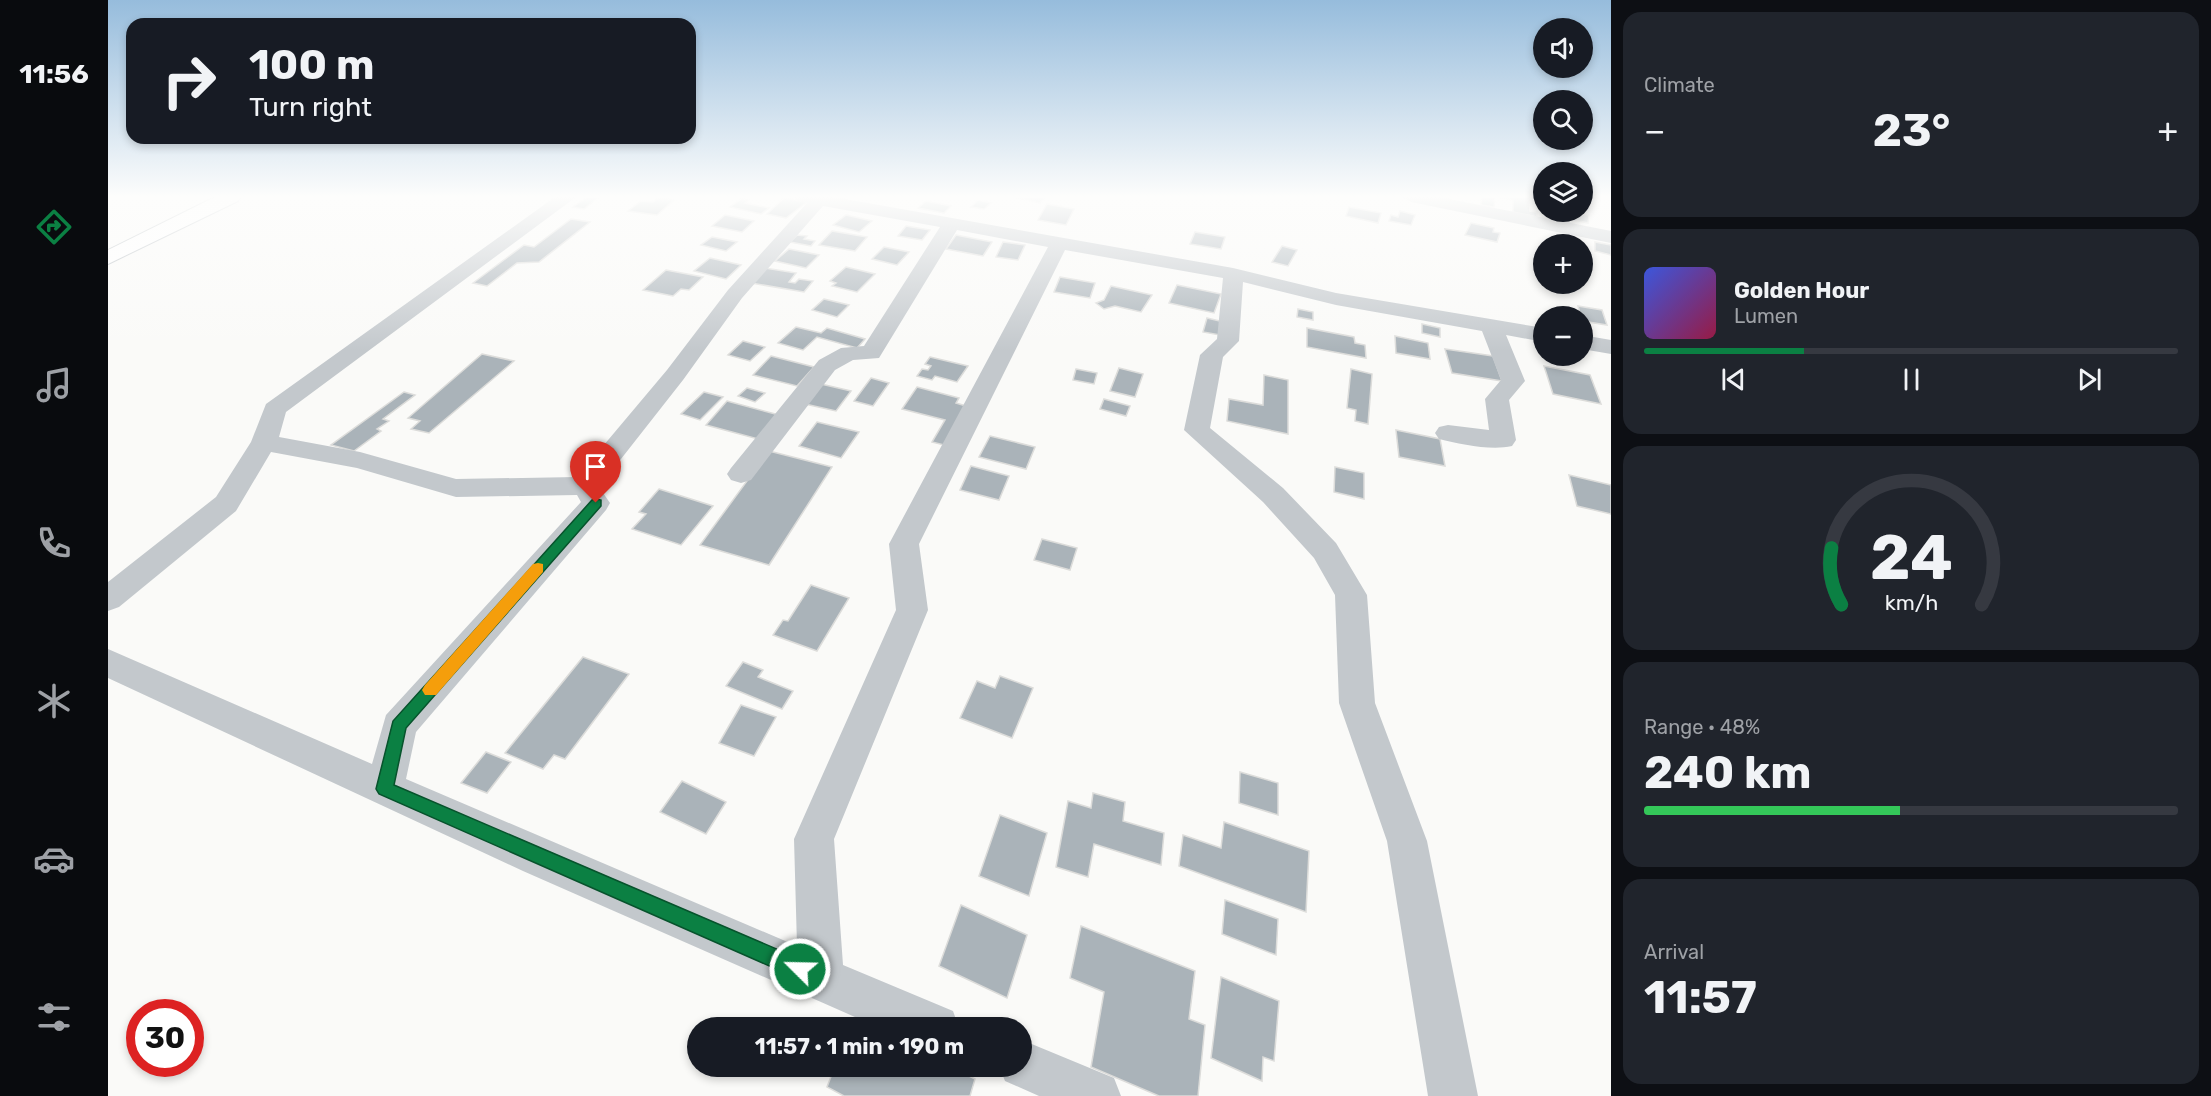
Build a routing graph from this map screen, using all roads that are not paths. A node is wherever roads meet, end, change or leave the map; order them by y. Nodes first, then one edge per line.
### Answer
1 (128, 248) edge
2 (497, 248) edge
3 (772, 248) edge
4 (936, 248) edge
5 (1056, 248) edge
6 (1088, 248) edge
7 (108, 258) edge
8 (1233, 274) junction
9 (1491, 326) junction
10 (1533, 333) edge
11 (1593, 344) edge
12 (1611, 347) edge
13 (1448, 433) dead end
14 (264, 442) junction
15 (741, 474) dead end
16 (585, 486) junction
17 (108, 599) edge
18 (108, 663) edge
19 (385, 789) junction
20 (821, 978) junction
21 (911, 1017) edge
22 (1032, 1068) edge
23 (1096, 1096) edge
24 (1453, 1096) edge

1 - 7 street
2 - 14 street
3 - 16 street
4 - 15 street
5 - 20 street
6 - 8 street
8 - 9 street
8 - 24 street
9 - 10 street
9 - 13 street
11 - 12 street
14 - 16 street
14 - 17 street
16 - 19 street
18 - 19 street
19 - 20 street
20 - 21 street
22 - 23 street

